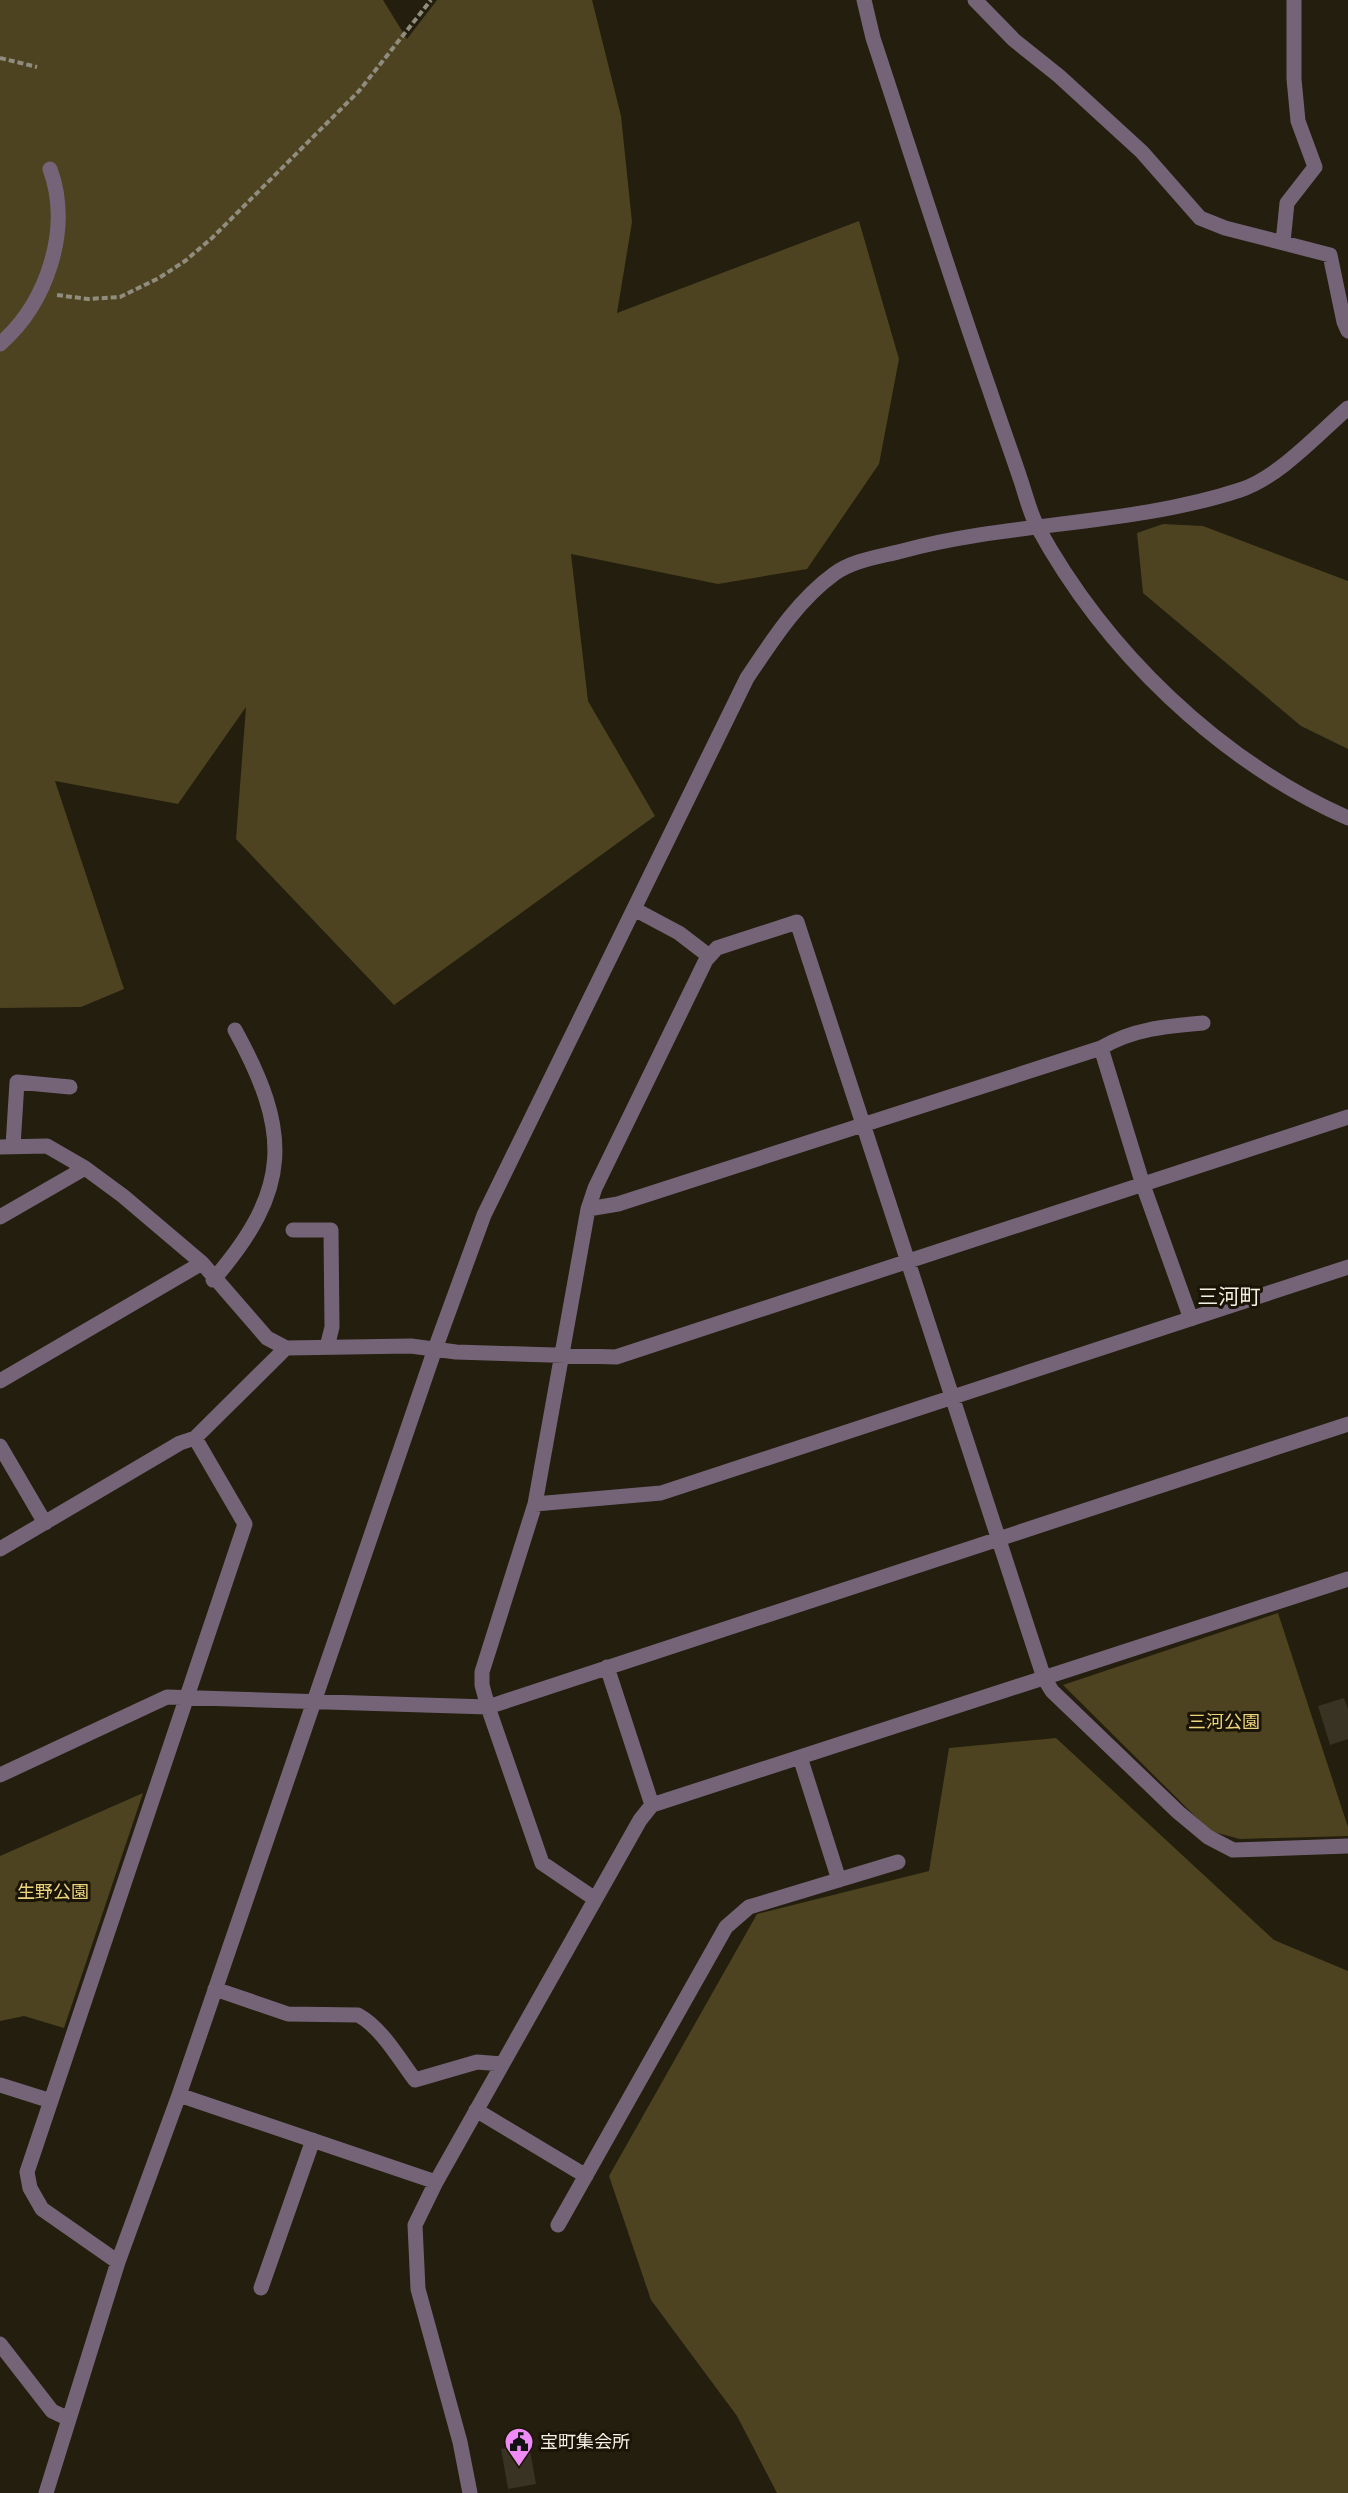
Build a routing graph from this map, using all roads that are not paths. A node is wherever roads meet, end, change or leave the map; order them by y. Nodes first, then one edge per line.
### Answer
1 (864, 0) edge
2 (975, 0) edge
3 (1293, 0) edge
4 (50, 170) dead end
5 (1283, 242) junction
6 (1348, 331) edge
7 (0, 344) edge
8 (1348, 408) edge
9 (1036, 525) junction
10 (1348, 818) edge
11 (634, 909) junction
12 (710, 956) junction
13 (1203, 1023) dead end
14 (235, 1030) dead end
15 (1101, 1048) junction
16 (70, 1087) dead end
17 (1348, 1117) edge
18 (863, 1124) junction
19 (7, 1147) edge
20 (85, 1168) junction
21 (1143, 1185) junction
22 (588, 1209) junction
23 (0, 1217) edge
24 (293, 1230) dead end
25 (908, 1261) junction
26 (202, 1263) junction
27 (1347, 1270) edge
28 (213, 1280) junction
29 (1191, 1319) junction
30 (327, 1347) junction
31 (286, 1348) junction
32 (435, 1349) junction
33 (562, 1355) junction
34 (0, 1381) edge
35 (953, 1396) junction
36 (1348, 1424) edge
37 (195, 1438) junction
38 (0, 1446) edge
39 (535, 1504) junction
40 (45, 1523) junction
41 (999, 1538) junction
42 (0, 1550) edge
43 (1348, 1579) edge
44 (607, 1667) junction
45 (1044, 1678) junction
46 (187, 1695) junction
47 (313, 1702) junction
48 (488, 1707) junction
49 (800, 1757) junction
50 (1, 1772) edge
51 (652, 1806) junction
52 (1348, 1846) edge
53 (898, 1862) dead end
54 (839, 1880) junction
55 (595, 1899) junction
56 (215, 1989) junction
57 (502, 2064) junction
58 (0, 2085) edge
59 (179, 2095) junction
60 (51, 2101) junction
61 (476, 2110) junction
62 (314, 2140) junction
63 (586, 2176) junction
64 (436, 2182) junction
65 (558, 2225) dead end
66 (118, 2262) junction
67 (261, 2288) dead end
68 (0, 2344) edge
69 (69, 2419) junction
70 (46, 2493) edge
71 (470, 2493) edge

1 - 9 street
2 - 5 street
3 - 5 street
4 - 7 street
5 - 6 street
8 - 9 street
9 - 10 street
9 - 11 street
11 - 12 street
11 - 32 street
12 - 18 street
12 - 22 street
13 - 15 street
14 - 28 street
15 - 18 street
15 - 21 street
16 - 19 street
17 - 21 street
18 - 22 street
18 - 25 street
19 - 20 street
20 - 23 street
20 - 26 street
21 - 25 street
21 - 29 street
22 - 33 street
24 - 30 street
25 - 33 street
25 - 35 street
26 - 28 street
26 - 34 street
27 - 29 street
28 - 31 street
29 - 35 street
30 - 31 street
30 - 32 street
31 - 37 street
32 - 33 street
32 - 47 street
33 - 39 street
35 - 39 street
35 - 41 street
36 - 41 street
37 - 40 street
37 - 46 street
38 - 40 street
39 - 48 street
40 - 42 street
41 - 44 street
41 - 45 street
43 - 45 street
44 - 48 street
44 - 51 street
45 - 49 street
45 - 52 street
46 - 47 street
46 - 50 street
46 - 60 street
47 - 48 street
47 - 56 street
48 - 55 street
49 - 51 street
49 - 54 street
51 - 55 street
53 - 54 street
54 - 63 street
55 - 57 street
56 - 57 street
56 - 59 street
57 - 61 street
58 - 60 street
59 - 62 street
59 - 66 street
60 - 66 street
61 - 63 street
61 - 64 street
62 - 64 street
62 - 67 street
63 - 65 street
64 - 71 street
66 - 69 street
68 - 69 street
69 - 70 street

